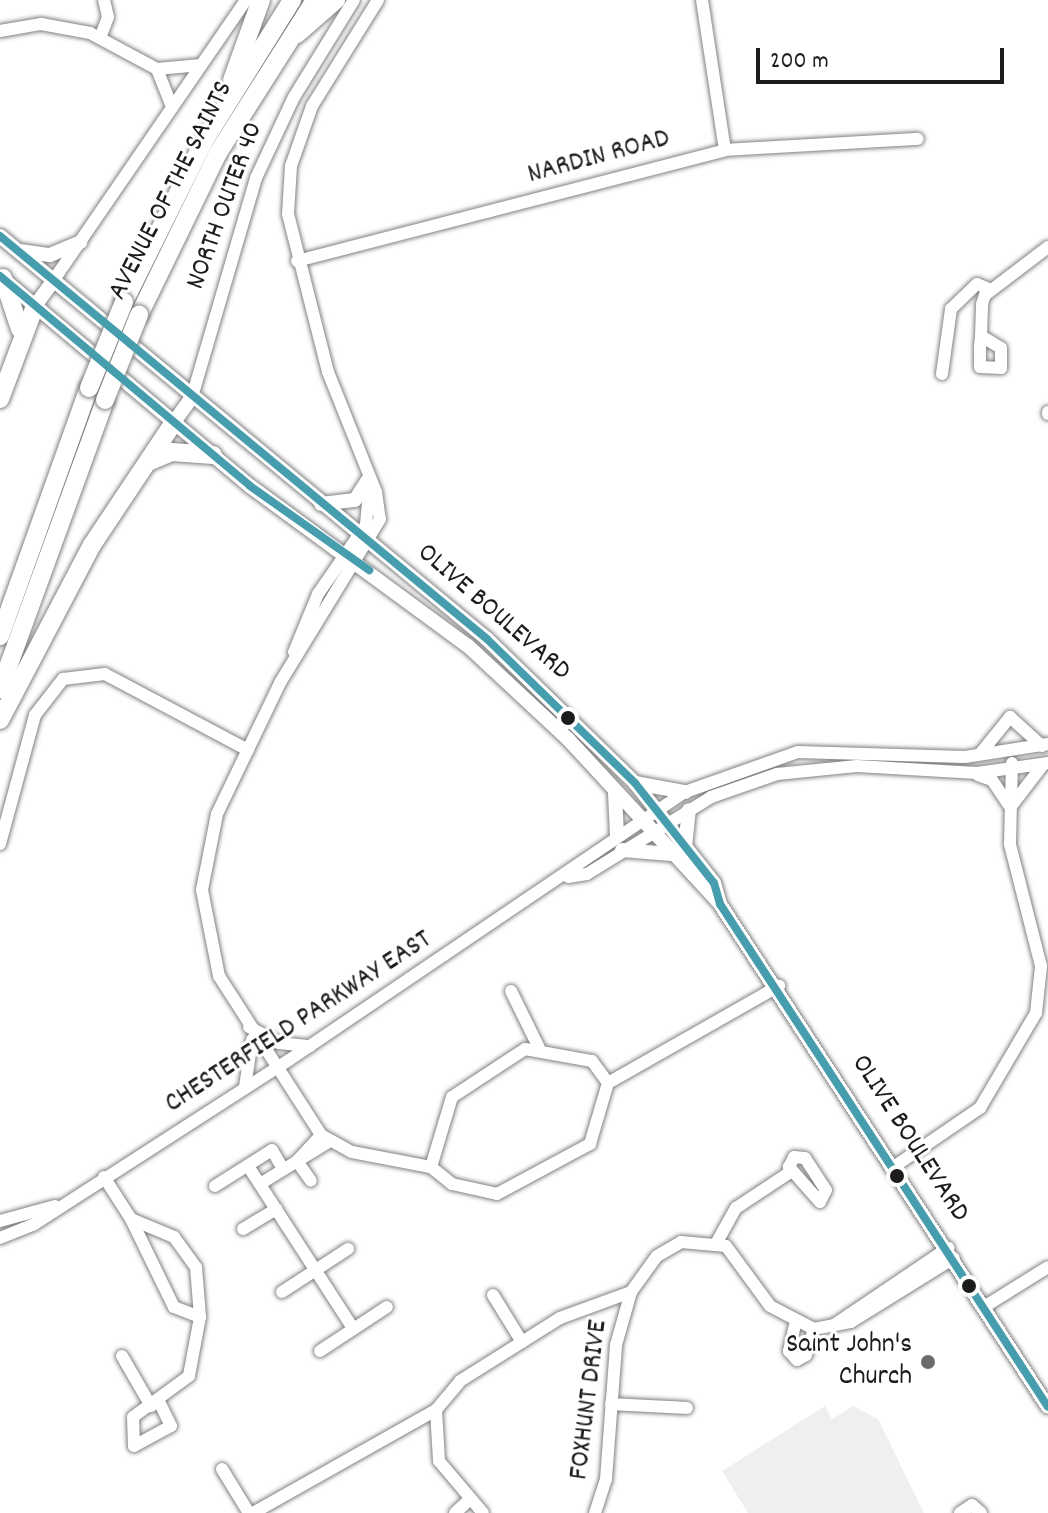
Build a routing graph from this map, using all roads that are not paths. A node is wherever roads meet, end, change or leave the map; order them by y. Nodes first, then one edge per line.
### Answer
1 (104, 0) edge
2 (246, 0) edge
3 (261, 0) edge
4 (292, 0) edge
5 (315, 0) edge
6 (336, 0) edge
7 (354, 0) edge
8 (378, 0) edge
9 (702, 0) edge
10 (0, 31) edge
11 (100, 38) junction
12 (286, 43) junction
13 (201, 65) junction
14 (157, 69) junction
15 (172, 107) junction
16 (223, 108) junction
17 (918, 139) dead end
18 (725, 150) junction
19 (0, 236) edge
20 (80, 242) junction
21 (15, 249) junction
22 (1044, 251) edge
23 (297, 261) junction
24 (1048, 265) edge
25 (1, 277) edge
26 (53, 281) junction
27 (989, 289) junction
28 (35, 306) junction
29 (131, 308) junction
30 (20, 329) junction
31 (981, 336) dead end
32 (942, 374) dead end
33 (192, 397) junction
34 (0, 399) edge
35 (174, 422) junction
36 (213, 455) junction
37 (145, 464) junction
38 (368, 480) junction
39 (321, 504) junction
40 (364, 540) junction
41 (352, 558) junction
42 (0, 636) edge
43 (0, 689) edge
44 (0, 720) edge
45 (1045, 745) edge
46 (248, 750) junction
47 (1012, 753) junction
48 (972, 756) junction
49 (1046, 764) edge
50 (1012, 771) junction
51 (970, 773) junction
52 (635, 783) junction
53 (612, 785) junction
54 (685, 792) junction
55 (1011, 808) junction
56 (655, 810) junction
57 (689, 810) junction
58 (642, 819) junction
59 (659, 827) junction
60 (620, 843) junction
61 (0, 844) edge
62 (678, 851) junction
63 (779, 986) junction
64 (511, 991) dead end
65 (248, 1027) junction
66 (310, 1046) junction
67 (539, 1048) junction
68 (275, 1069) junction
69 (608, 1083) junction
70 (244, 1088) junction
71 (325, 1138) junction
72 (297, 1161) junction
73 (248, 1166) junction
74 (895, 1166) junction
75 (431, 1167) junction
76 (283, 1169) junction
77 (792, 1171) dead end
78 (104, 1177) junction
79 (311, 1181) dead end
80 (260, 1184) junction
81 (215, 1186) dead end
82 (55, 1206) junction
83 (276, 1209) junction
84 (131, 1219) junction
85 (1, 1220) edge
86 (243, 1229) dead end
87 (3, 1238) edge
88 (717, 1242) junction
89 (348, 1249) dead end
90 (951, 1253) junction
91 (1048, 1267) edge
92 (315, 1271) junction
93 (282, 1292) dead end
94 (631, 1292) junction
95 (493, 1295) dead end
96 (597, 1305) junction
97 (387, 1307) dead end
98 (984, 1307) junction
99 (200, 1317) junction
100 (623, 1317) junction
101 (795, 1325) junction
102 (353, 1328) junction
103 (814, 1329) junction
104 (522, 1342) junction
105 (320, 1351) dead end
106 (122, 1356) dead end
107 (611, 1404) junction
108 (1048, 1407) edge
109 (687, 1408) dead end
110 (436, 1410) junction
111 (407, 1425) junction
112 (433, 1434) junction
113 (222, 1469) dead end
114 (469, 1500) junction
115 (251, 1513) edge
116 (455, 1513) edge
117 (483, 1513) edge
118 (595, 1513) edge
119 (960, 1513) edge
120 (981, 1513) edge

1 - 11 street
2 - 13 street
3 - 16 highway
4 - 16 highway, AVENUE OF THE SAINTS
5 - 12 highway, AVENUE OF THE SAINTS
6 - 12 highway
7 - 33 street, NORTH OUTER 40
8 - 23 street
9 - 18 street
10 - 11 street
11 - 14 street
12 - 29 highway, AVENUE OF THE SAINTS
13 - 14 street
13 - 15 street
14 - 15 street
15 - 20 street
16 - 29 highway, AVENUE OF THE SAINTS
17 - 18 street, NARDIN ROAD
18 - 23 street, NARDIN ROAD
19 - 21 main road, OLIVE BOULEVARD
20 - 21 main road
20 - 26 street
21 - 26 main road, OLIVE BOULEVARD
22 - 24 street
22 - 27 street
23 - 38 street
25 - 28 main road, OLIVE BOULEVARD
25 - 30 highway
26 - 28 main road
26 - 33 main road, OLIVE BOULEVARD
27 - 31 street
27 - 32 street
28 - 30 highway
28 - 35 main road, OLIVE BOULEVARD
29 - 42 highway, AVENUE OF THE SAINTS, bridge
29 - 43 highway, AVENUE OF THE SAINTS, bridge
30 - 34 highway
33 - 35 main road
33 - 39 main road, OLIVE BOULEVARD
35 - 36 main road, OLIVE BOULEVARD
35 - 37 highway
36 - 37 highway
36 - 41 main road, OLIVE BOULEVARD
37 - 44 highway
38 - 39 main road
38 - 40 street
39 - 40 main road, OLIVE BOULEVARD
40 - 41 street
40 - 52 main road, OLIVE BOULEVARD
41 - 46 street
41 - 53 main road, OLIVE BOULEVARD
45 - 47 street, CHESTERFIELD PARKWAY EAST
45 - 48 street
46 - 61 street
46 - 65 street
47 - 48 street, CHESTERFIELD PARKWAY EAST
47 - 50 street
48 - 54 street, CHESTERFIELD PARKWAY EAST
49 - 50 street, CHESTERFIELD PARKWAY EAST
49 - 55 street
50 - 51 street, CHESTERFIELD PARKWAY EAST
50 - 55 street
51 - 55 street
51 - 57 street, CHESTERFIELD PARKWAY EAST
52 - 54 main road
52 - 56 main road, OLIVE BOULEVARD
53 - 58 main road, OLIVE BOULEVARD
53 - 60 main road
54 - 56 street, CHESTERFIELD PARKWAY EAST
55 - 74 street
56 - 58 street, CHESTERFIELD PARKWAY EAST
56 - 59 main road, OLIVE BOULEVARD
57 - 59 street, CHESTERFIELD PARKWAY EAST
57 - 62 main road
58 - 59 main road, OLIVE BOULEVARD
58 - 60 street, CHESTERFIELD PARKWAY EAST
59 - 60 street, CHESTERFIELD PARKWAY EAST
59 - 62 main road, OLIVE BOULEVARD
60 - 62 main road
60 - 66 street, CHESTERFIELD PARKWAY EAST
62 - 63 main road, OLIVE BOULEVARD
63 - 69 street
63 - 74 main road, OLIVE BOULEVARD
64 - 67 street
65 - 66 street
65 - 68 street
65 - 70 street
66 - 68 street, CHESTERFIELD PARKWAY EAST
67 - 69 street
67 - 75 street
68 - 70 street, CHESTERFIELD PARKWAY EAST
68 - 71 street
69 - 75 street
70 - 78 street, CHESTERFIELD PARKWAY EAST
71 - 72 street
71 - 75 street
72 - 76 street
72 - 79 street
73 - 76 street
73 - 80 street
73 - 81 street
74 - 90 main road, OLIVE BOULEVARD
76 - 80 street
77 - 88 street
78 - 82 street, CHESTERFIELD PARKWAY EAST
78 - 84 street
80 - 83 street
82 - 85 street, CHESTERFIELD PARKWAY EAST
82 - 87 street, CHESTERFIELD PARKWAY EAST
83 - 86 street
83 - 92 street
84 - 99 street
84 - 99 street
88 - 94 street
88 - 101 street
89 - 92 street
90 - 98 main road, OLIVE BOULEVARD
90 - 103 street
91 - 98 street
92 - 93 street
92 - 102 street
94 - 96 street
94 - 100 street, FOXHUNT DRIVE
95 - 104 street
96 - 100 street
96 - 104 street
97 - 102 street
98 - 108 main road, OLIVE BOULEVARD
99 - 106 street
100 - 107 street, FOXHUNT DRIVE
101 - 103 street
101 - 103 street
102 - 105 street
104 - 110 street
107 - 109 street
107 - 118 street, FOXHUNT DRIVE
110 - 111 street
110 - 112 street
111 - 112 street
111 - 115 street
112 - 114 street
113 - 115 street
114 - 116 street
114 - 117 street
119 - 120 street

